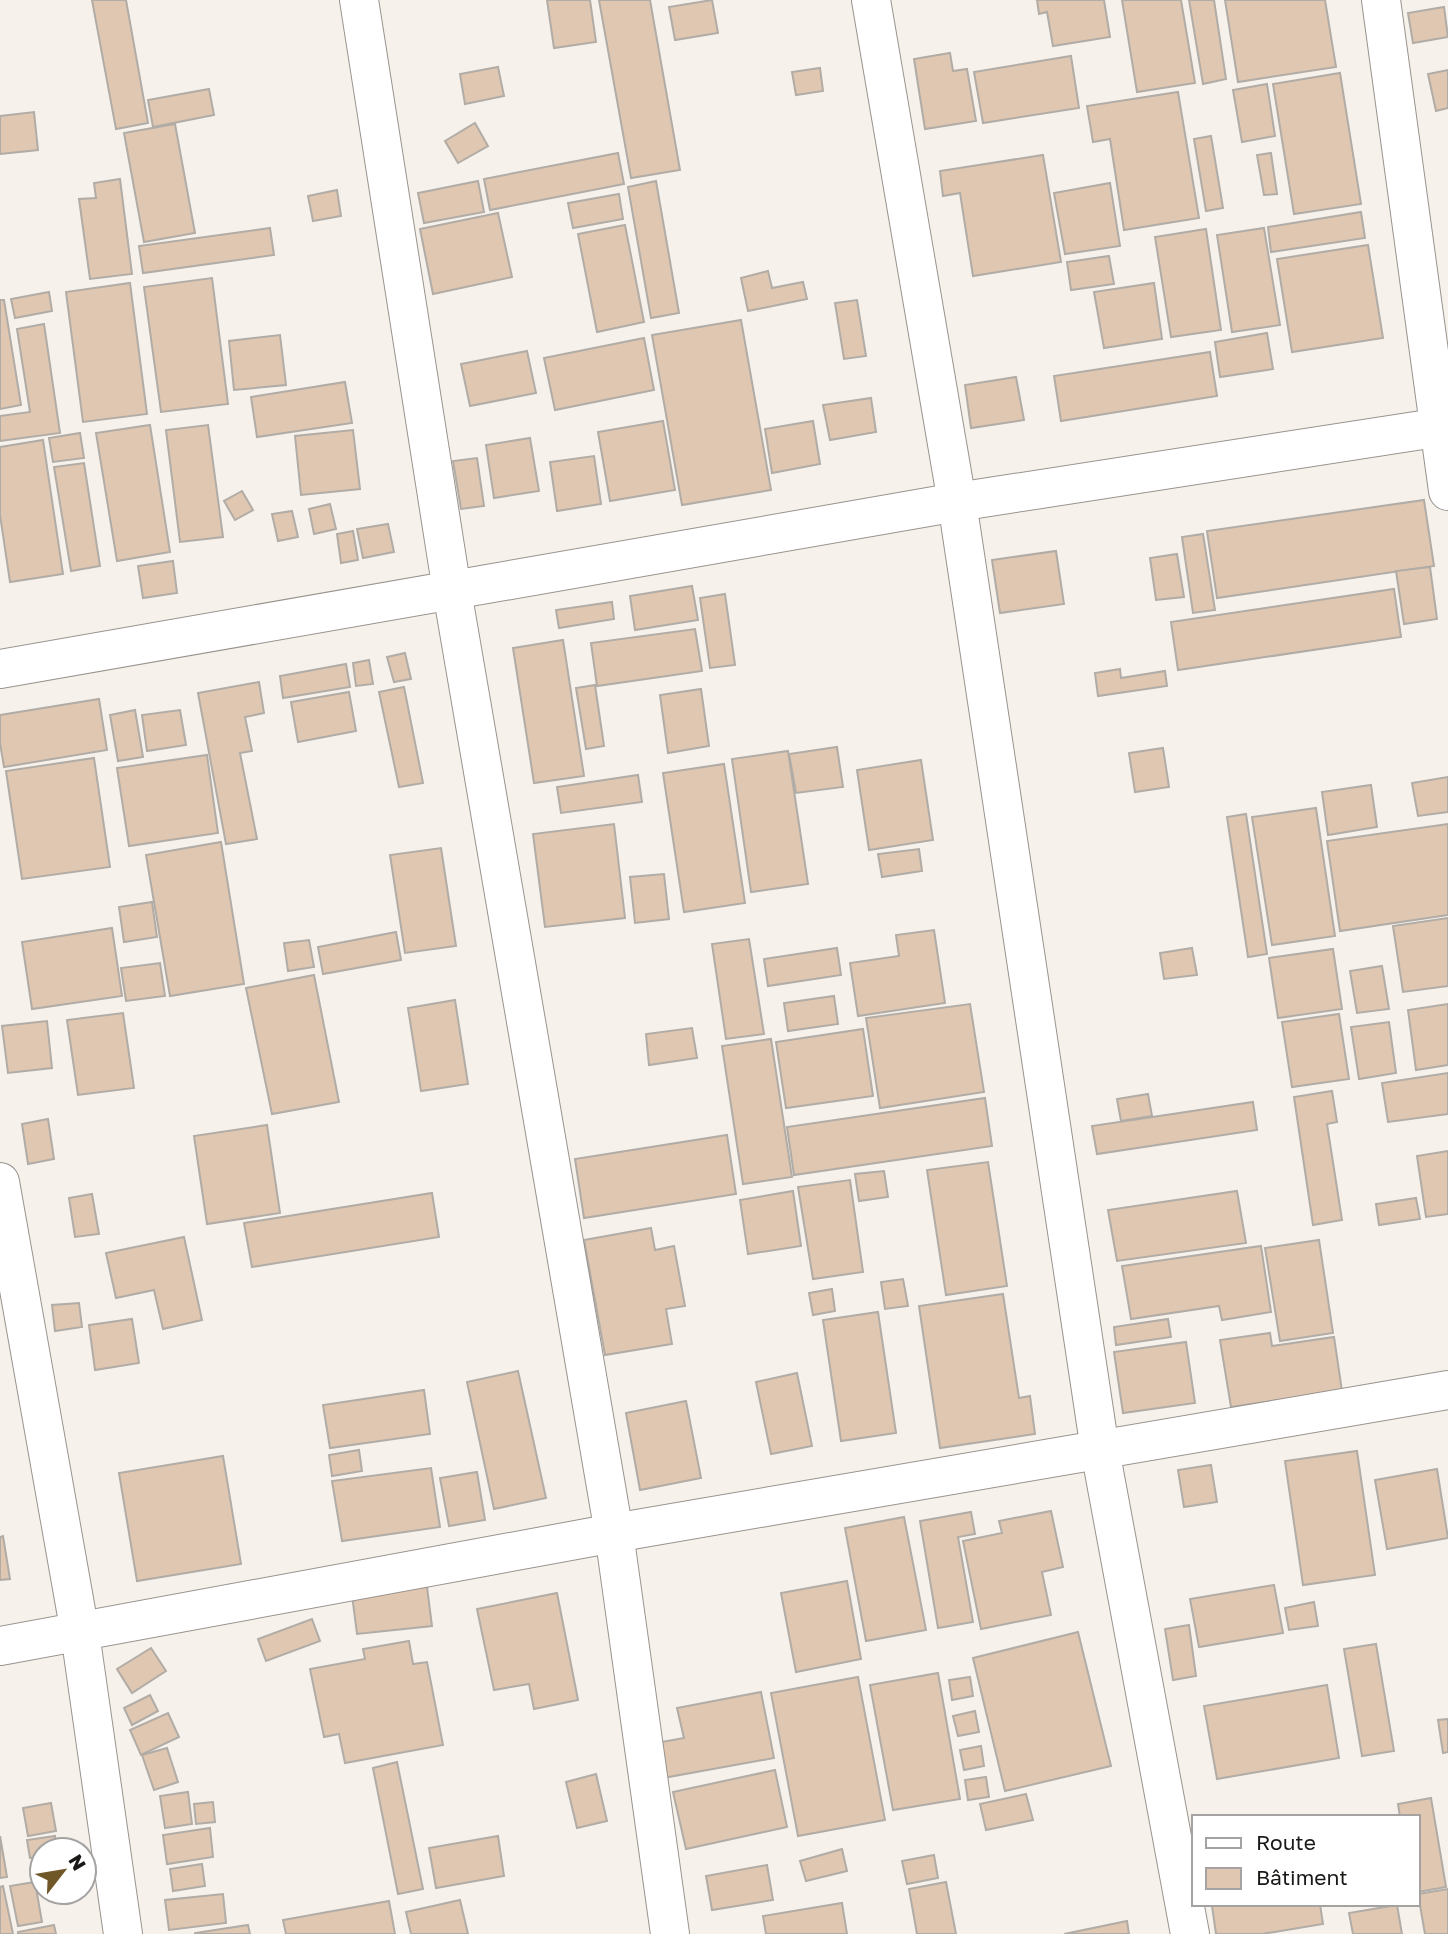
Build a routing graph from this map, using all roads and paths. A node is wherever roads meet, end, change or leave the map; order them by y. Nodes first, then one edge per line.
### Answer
1 (359, 0) edge
2 (871, 0) edge
3 (1381, 0) edge
4 (1443, 426) edge
5 (1448, 491) edge
6 (957, 502) junction
7 (452, 590) junction
8 (0, 669) edge
9 (0, 1182) edge
10 (1448, 1390) edge
11 (1100, 1450) junction
12 (614, 1532) junction
13 (80, 1633) junction
14 (0, 1646) edge
15 (123, 1934) edge
16 (670, 1934) edge
17 (1190, 1934) edge

1 - 7 street
2 - 6 street
3 - 4 street
4 - 5 street
4 - 6 street
6 - 7 street
6 - 11 street
7 - 8 street
7 - 12 street
9 - 13 street
10 - 11 street
11 - 12 street
11 - 17 street
12 - 13 street
12 - 16 street
13 - 14 street
13 - 15 street

